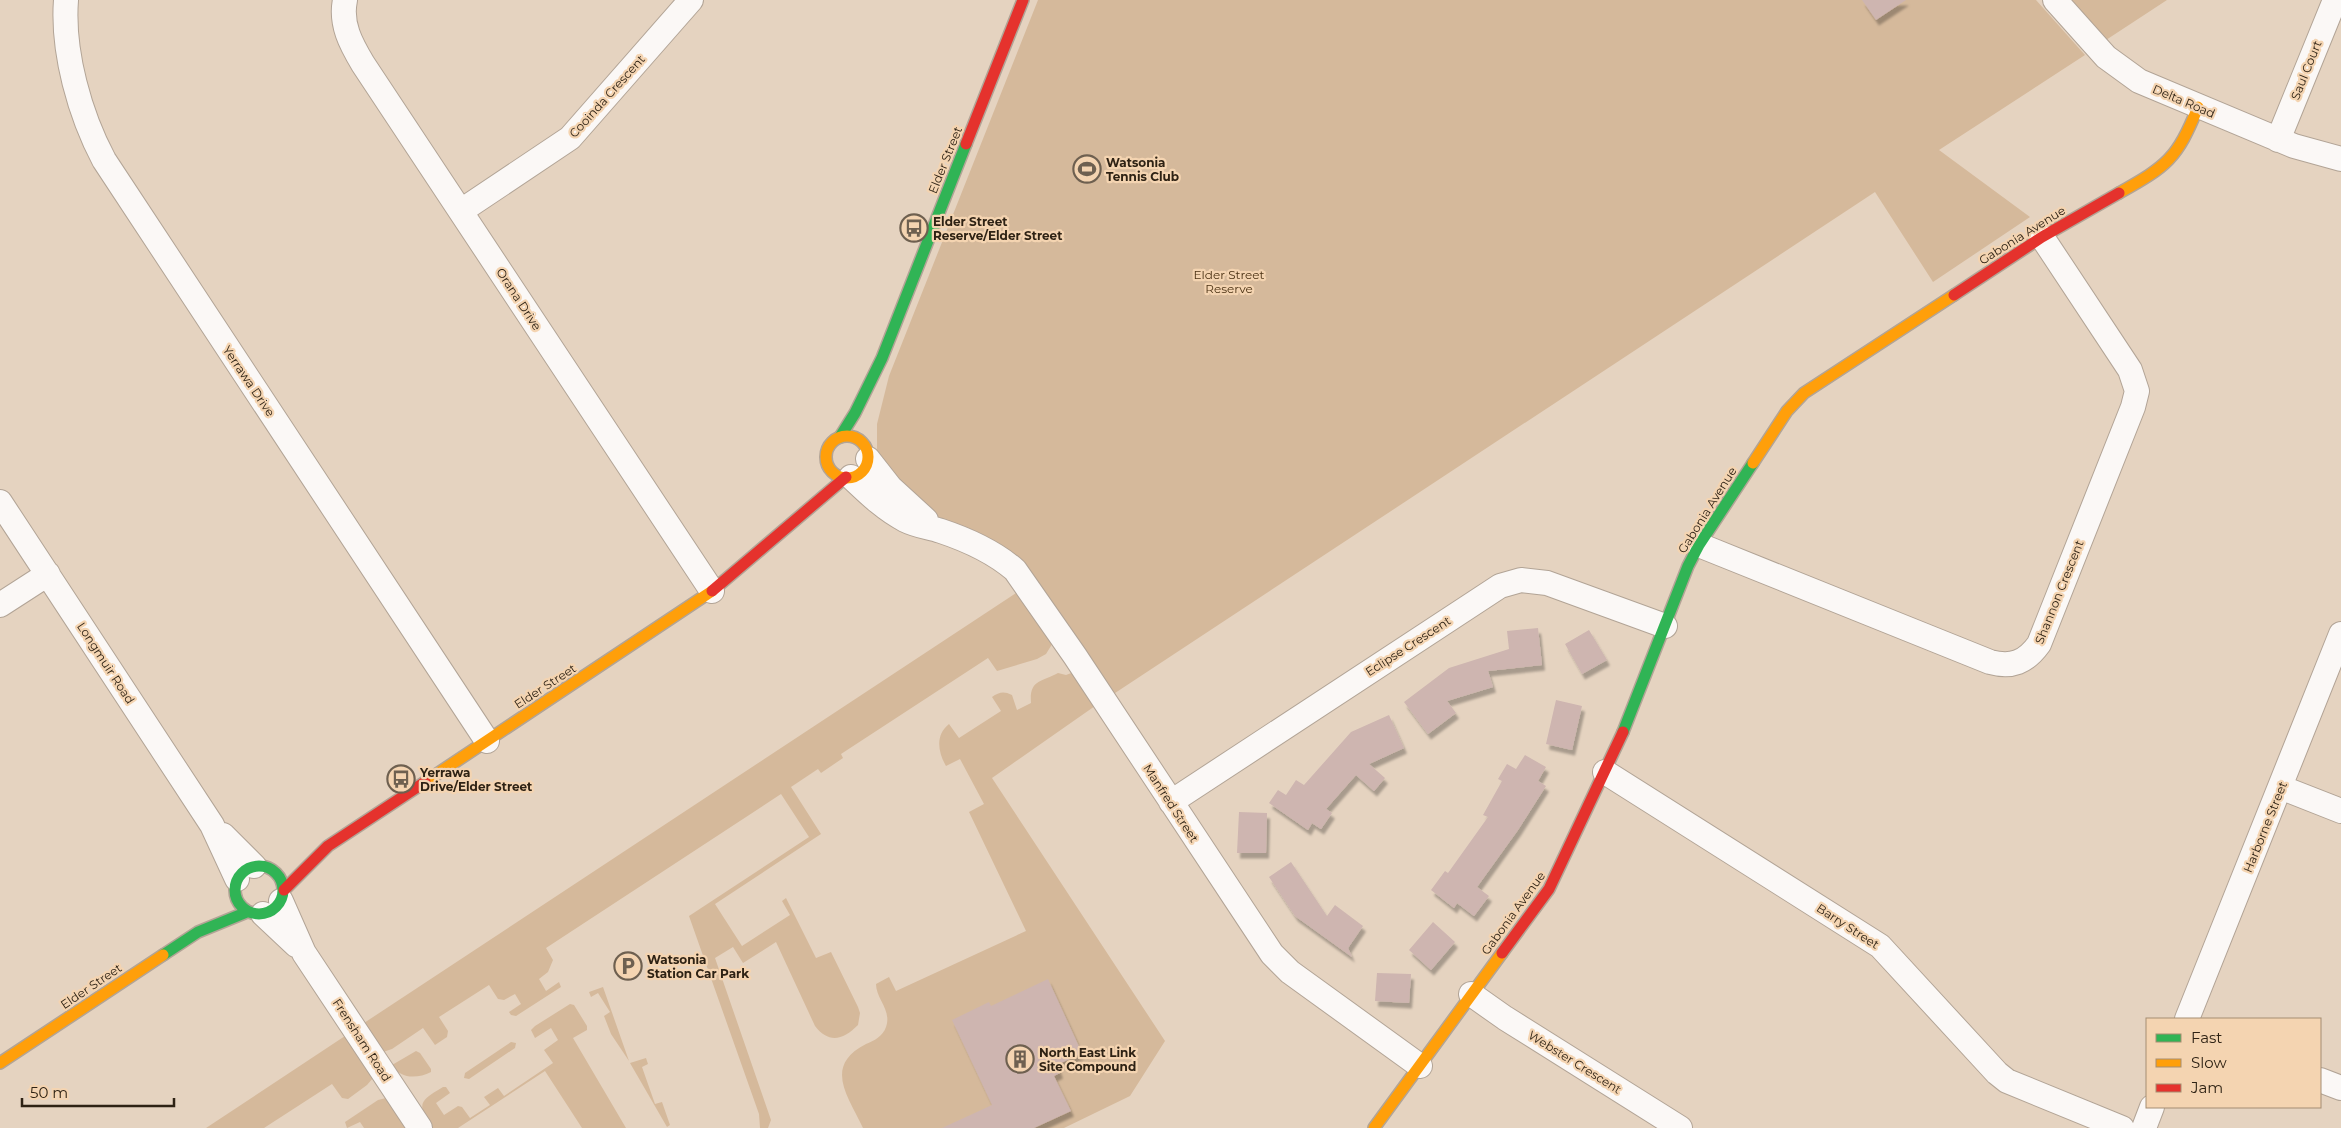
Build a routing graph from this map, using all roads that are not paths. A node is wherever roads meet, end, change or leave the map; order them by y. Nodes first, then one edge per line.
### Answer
1 (66, 0) edge
2 (345, 0) edge
3 (691, 0) edge
4 (1023, 0) edge
5 (2055, 0) edge
6 (2335, 0) edge
7 (2198, 107) junction
8 (2278, 140) junction
9 (2341, 159) edge
10 (460, 211) junction
11 (2042, 237) junction
12 (882, 358) junction
13 (874, 403) dead end
14 (870, 431) dead end
15 (840, 437) junction
16 (867, 454) junction
17 (848, 477) junction
18 (0, 502) edge
19 (788, 512) dead end
20 (939, 530) junction
21 (770, 540) junction
22 (1699, 545) junction
23 (48, 574) junction
24 (712, 591) junction
25 (0, 605) edge
26 (1666, 626) junction
27 (2341, 634) edge
28 (487, 741) junction
29 (1605, 772) junction
30 (2280, 787) junction
31 (1171, 802) junction
32 (2341, 811) edge
33 (328, 846) junction
34 (302, 856) dead end
35 (285, 863) dead end
36 (249, 877) junction
37 (269, 904) junction
38 (198, 932) junction
39 (1471, 994) junction
40 (2187, 1018) edge
41 (0, 1063) edge
42 (1420, 1066) junction
43 (2321, 1080) edge
44 (2341, 1088) edge
45 (2152, 1108) edge
46 (420, 1128) edge
47 (1374, 1128) edge
48 (1680, 1128) edge
49 (2122, 1128) edge
50 (2144, 1128) edge

1 - 28 street, Yerrawa Drive
2 - 10 street, Orana Drive
3 - 10 street, Cooinda Crescent
4 - 12 street, Elder Street
5 - 7 street, Delta Road
6 - 8 street, Saul Court
7 - 8 street, Delta Road
7 - 11 street, Gabonia Avenue
8 - 9 street, Delta Road
10 - 24 street, Orana Drive
11 - 22 street, Gabonia Avenue
11 - 22 street, Shannon Crescent
12 - 13 street, Elder Street
12 - 15 street, Elder Street
14 - 16 street
15 - 16 street
15 - 17 street
16 - 17 street
16 - 20 street, Manfred Street
17 - 20 street, Manfred Street
17 - 21 street, Elder Street
18 - 23 street, Longmuir Road
19 - 21 street, Elder Street
20 - 31 street, Manfred Street
21 - 24 street, Elder Street
22 - 26 street, Gabonia Avenue
23 - 25 street
23 - 36 street, Longmuir Road
24 - 28 street, Elder Street
26 - 29 street, Gabonia Avenue
26 - 31 street, Eclipse Crescent
27 - 30 street, Harborne Street
28 - 33 street, Elder Street
29 - 39 street, Gabonia Avenue
29 - 49 street, Barry Street
30 - 32 street
30 - 40 street, Harborne Street
31 - 42 street, Manfred Street
33 - 34 street, Elder Street
33 - 37 street, Elder Street
35 - 36 street, Elder Street
36 - 37 street
36 - 37 street
36 - 38 street, Elder Street
37 - 38 street, Elder Street
37 - 46 street, Frensham Road
38 - 41 street, Elder Street
39 - 42 street, Gabonia Avenue
39 - 48 street, Webster Crescent
42 - 47 street, Gabonia Avenue
43 - 44 street
45 - 50 street

